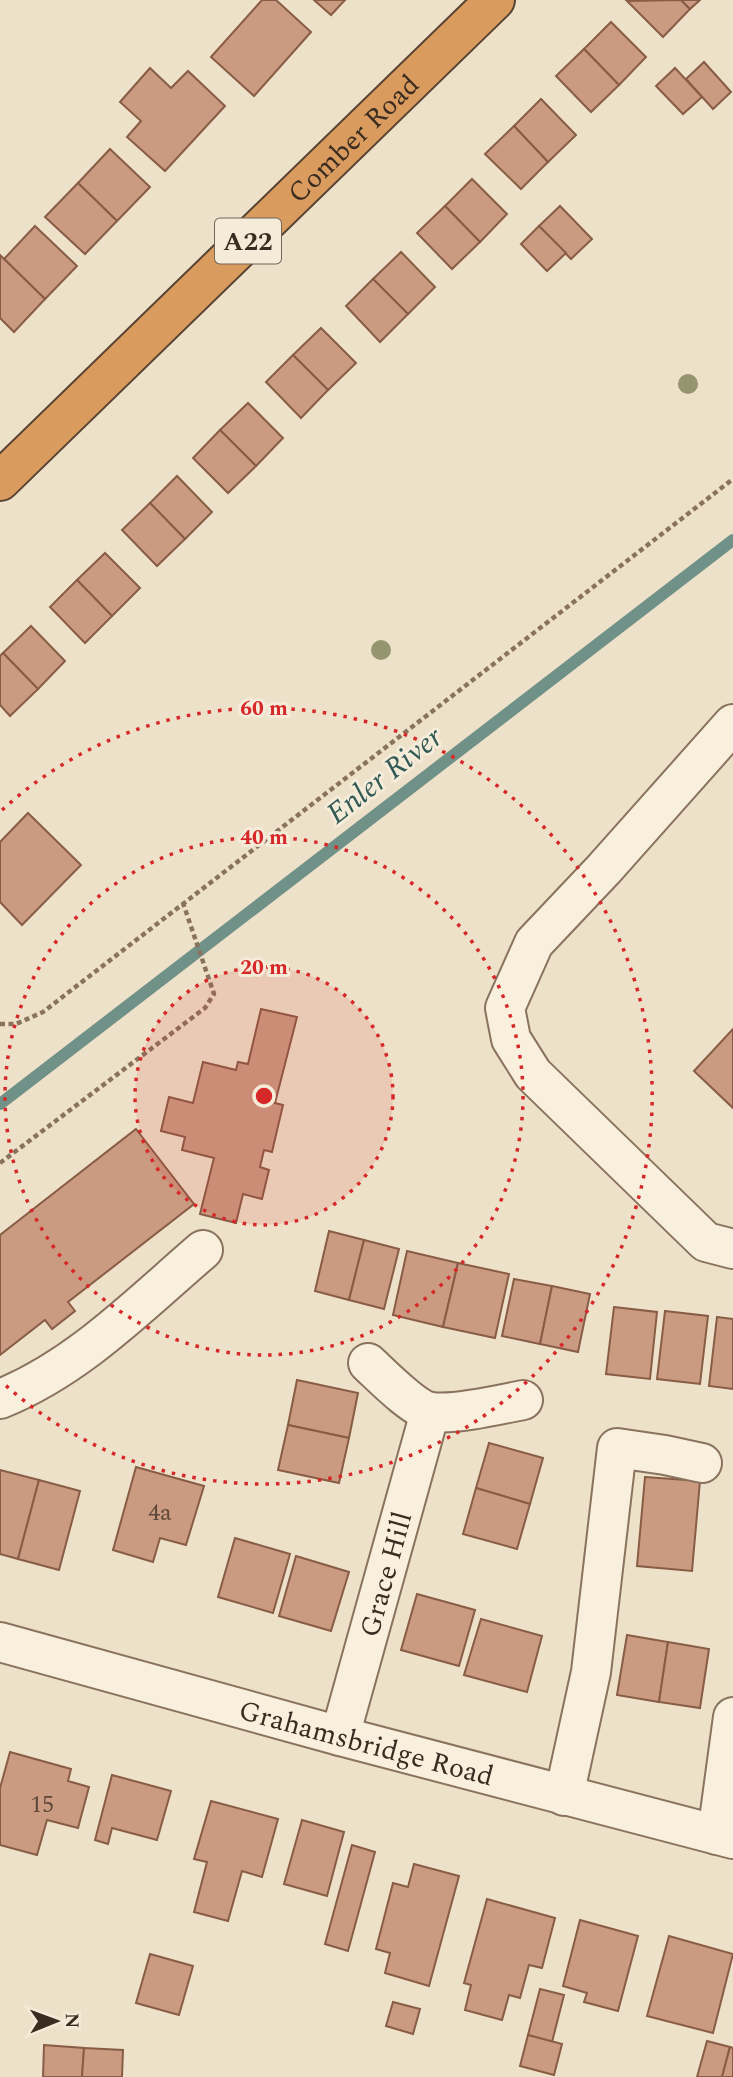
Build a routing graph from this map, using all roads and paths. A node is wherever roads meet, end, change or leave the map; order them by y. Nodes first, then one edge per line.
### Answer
1 (495, 0) edge
2 (733, 479) edge
3 (0, 481) edge
4 (733, 724) edge
5 (183, 903) junction
6 (0, 1024) edge
7 (0, 1163) edge
8 (203, 1250) dead end
9 (733, 1250) edge
10 (368, 1363) dead end
11 (0, 1399) edge
12 (523, 1400) dead end
13 (430, 1412) junction
14 (702, 1464) dead end
15 (0, 1642) edge
16 (733, 1717) edge
17 (340, 1736) junction
18 (565, 1796) junction
19 (725, 1837) edge

1 - 3 highway, Comber Road / A22
2 - 5 path
4 - 9 street
5 - 6 path
5 - 7 path
8 - 11 street
10 - 13 street
12 - 13 street
13 - 17 street, Grace Hill
14 - 18 street
15 - 17 street, Grahamsbridge Road
16 - 19 street
17 - 18 street, Grahamsbridge Road
18 - 19 street, Grahamsbridge Road

